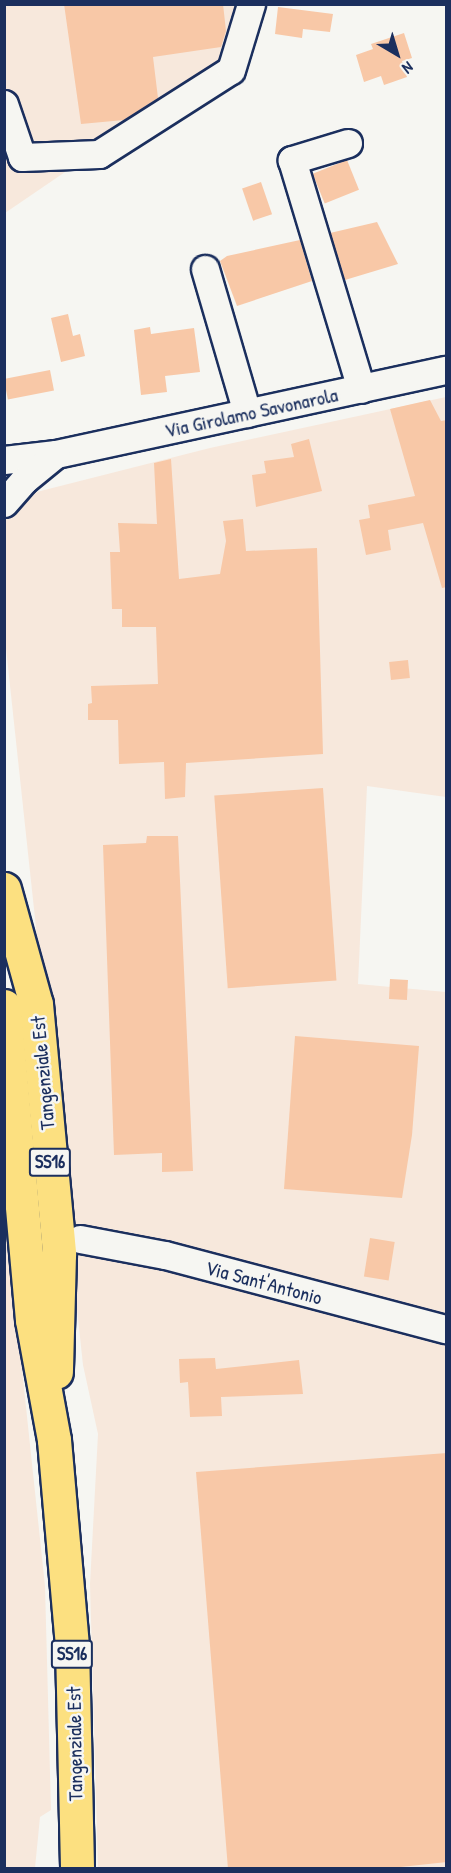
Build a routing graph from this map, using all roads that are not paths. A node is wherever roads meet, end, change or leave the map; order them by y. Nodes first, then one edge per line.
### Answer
1 (251, 4) edge
2 (4, 104) edge
3 (348, 143) dead end
4 (205, 269) dead end
5 (447, 370) edge
6 (361, 389) junction
7 (247, 413) junction
8 (4, 444) edge
9 (4, 460) edge
10 (42, 460) junction
11 (4, 486) edge
12 (4, 503) edge
13 (4, 889) edge
14 (4, 1006) edge
15 (6, 1042) edge
16 (80, 1239) dead end
17 (447, 1329) edge
18 (54, 1440) junction
19 (77, 1869) edge

1 - 2 street
3 - 6 street
4 - 7 street
5 - 6 street, Via Girolamo Savonarola
6 - 7 street, Via Girolamo Savonarola
7 - 10 street, Via Girolamo Savonarola
8 - 10 street, Via Girolamo Savonarola
9 - 10 street, Via Girolamo Savonarola
10 - 11 street, Via Girolamo Savonarola
10 - 12 street
13 - 18 main road, Tangenziale Est / SS16
14 - 15 main road, Tangenziale Est / SS16
15 - 18 main road, Tangenziale Est / SS16
16 - 17 street, Via Sant'Antonio
18 - 19 main road, Tangenziale Est / SS16

